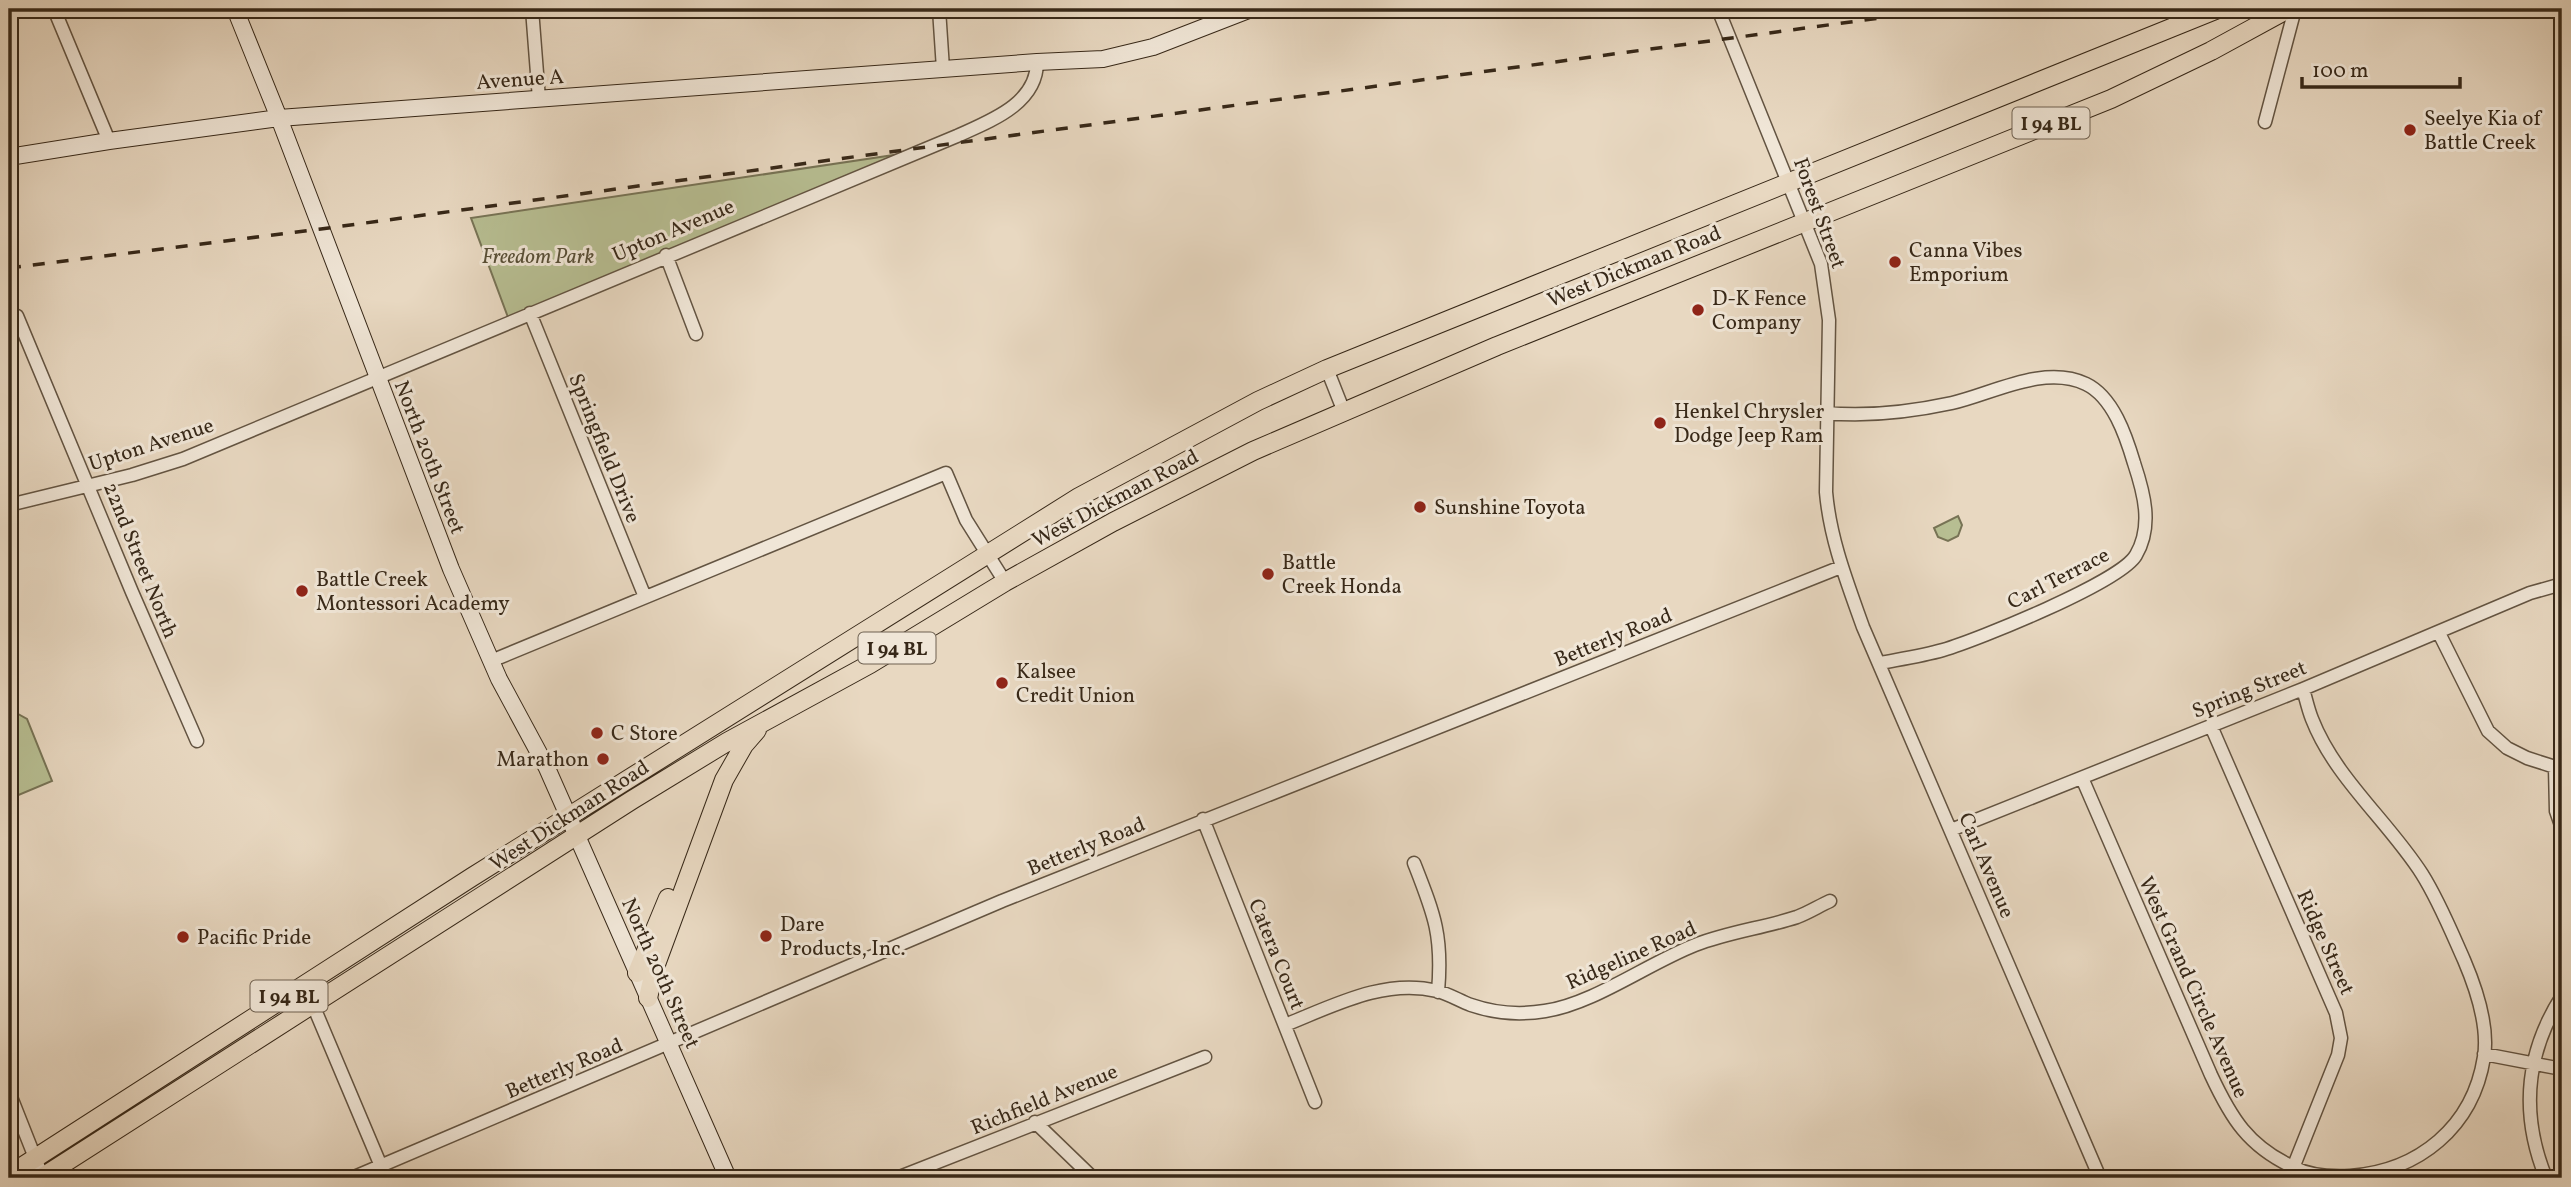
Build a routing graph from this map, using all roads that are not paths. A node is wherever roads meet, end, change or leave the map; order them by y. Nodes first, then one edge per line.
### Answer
1 (54, 9) edge
2 (235, 9) edge
3 (532, 9) edge
4 (939, 9) edge
5 (1251, 9) edge
6 (1718, 9) edge
7 (2218, 9) edge
8 (2288, 9) edge
9 (2295, 9) edge
10 (1037, 61) junction
11 (943, 69) junction
12 (539, 99) junction
13 (279, 118) junction
14 (2265, 122) dead end
15 (108, 141) junction
16 (9, 157) edge
17 (1790, 183) junction
18 (1805, 221) junction
19 (666, 255) junction
20 (530, 313) junction
21 (17, 316) dead end
22 (696, 334) dead end
23 (1327, 369) junction
24 (377, 377) junction
25 (1344, 412) junction
26 (1826, 413) junction
27 (90, 486) junction
28 (9, 505) edge
29 (988, 553) junction
30 (1841, 567) junction
31 (1005, 582) junction
32 (2562, 584) edge
33 (645, 597) junction
34 (2439, 633) junction
35 (491, 661) junction
36 (1880, 663) junction
37 (2303, 689) junction
38 (741, 708) junction
39 (763, 724) junction
40 (2211, 726) junction
41 (197, 741) dead end
42 (727, 743) junction
43 (2558, 765) edge
44 (2082, 778) junction
45 (569, 817) junction
46 (1203, 819) junction
47 (2562, 828) edge
48 (1951, 830) junction
49 (577, 836) junction
50 (1414, 863) dead end
51 (1830, 901) dead end
52 (638, 973) junction
53 (305, 986) junction
54 (1438, 992) junction
55 (2562, 996) edge
56 (648, 998) junction
57 (313, 1005) junction
58 (1284, 1026) junction
59 (670, 1044) junction
60 (2484, 1054) junction
61 (1205, 1057) dead end
62 (2532, 1063) junction
63 (2562, 1069) edge
64 (9, 1092) edge
65 (1315, 1102) dead end
66 (1035, 1122) junction
67 (35, 1159) junction
68 (381, 1166) junction
69 (2291, 1173) edge
70 (2399, 1173) edge
71 (9, 1175) edge
72 (42, 1178) edge
73 (352, 1178) edge
74 (386, 1178) edge
75 (729, 1178) edge
76 (897, 1178) edge
77 (1093, 1178) edge
78 (2100, 1178) edge
79 (2546, 1178) edge

1 - 15 street
2 - 13 street, North 20th Street
3 - 12 street
4 - 11 street
5 - 10 street
6 - 17 street, Forest Street
7 - 17 main road, West Dickman Road / I 94 BL
8 - 18 main road, West Dickman Road / I 94 BL
9 - 14 street
10 - 11 street, Avenue A
10 - 19 street, Upton Avenue
11 - 12 street, Avenue A
12 - 13 street, Avenue A
13 - 15 street, Avenue A
13 - 24 street, North 20th Street
15 - 16 street, Avenue A
17 - 18 street, Forest Street
17 - 23 main road, West Dickman Road / I 94 BL
18 - 25 main road, West Dickman Road / I 94 BL
18 - 26 street, Forest Street
19 - 20 street, Upton Avenue
19 - 22 street
20 - 24 street, Upton Avenue
20 - 33 street, Springfield Drive
21 - 27 street, 22nd Street North
23 - 25 street
23 - 29 main road, West Dickman Road / I 94 BL
24 - 27 street, Upton Avenue
24 - 35 street, North 20th Street
25 - 31 main road, West Dickman Road / I 94 BL
26 - 30 street, Forest Street
26 - 36 street, Carl Terrace
27 - 28 street, Upton Avenue
27 - 41 street, 22nd Street North
29 - 31 street
29 - 33 street
29 - 38 main road, West Dickman Road / I 94 BL
30 - 36 street, Carl Avenue
30 - 46 street, Betterly Road
31 - 39 main road, West Dickman Road / I 94 BL
32 - 34 street, Spring Street
33 - 35 street
34 - 37 street, Spring Street
34 - 43 street
35 - 45 street, North 20th Street
36 - 48 street, Carl Avenue
37 - 40 street, Spring Street
37 - 60 street, West Grand Circle Avenue
38 - 42 main road
38 - 45 main road, West Dickman Road / I 94 BL
39 - 42 main road, West Dickman Road / I 94 BL
39 - 56 main road
40 - 44 street, Spring Street
40 - 69 street, Ridge Street
42 - 49 main road, West Dickman Road / I 94 BL
42 - 52 main road
43 - 47 street
44 - 48 street, Spring Street
44 - 69 street, West Grand Circle Avenue
45 - 49 street, North 20th Street
45 - 53 main road, West Dickman Road / I 94 BL
46 - 58 street, Catera Court
46 - 59 street, Betterly Road
48 - 78 street, Carl Avenue
49 - 52 street, North 20th Street
49 - 57 main road, West Dickman Road / I 94 BL
50 - 54 street
51 - 54 street, Ridgeline Road
52 - 56 street, North 20th Street
53 - 57 street
53 - 67 main road, West Dickman Road / I 94 BL
54 - 58 street, Ridgeline Road
55 - 62 street
56 - 59 street, North 20th Street
57 - 68 street
57 - 72 main road, West Dickman Road / I 94 BL
58 - 65 street, Catera Court
59 - 68 street, Betterly Road
59 - 75 street, North 20th Street
60 - 62 street
60 - 70 street, West Grand Circle Avenue
61 - 66 street, Richfield Avenue
62 - 63 street
62 - 79 street
64 - 67 street
66 - 76 street, Richfield Avenue
66 - 77 street
67 - 71 main road, West Dickman Road / I 94 BL
67 - 72 street
68 - 73 street, Betterly Road
68 - 74 street
69 - 70 street, West Grand Circle Avenue

